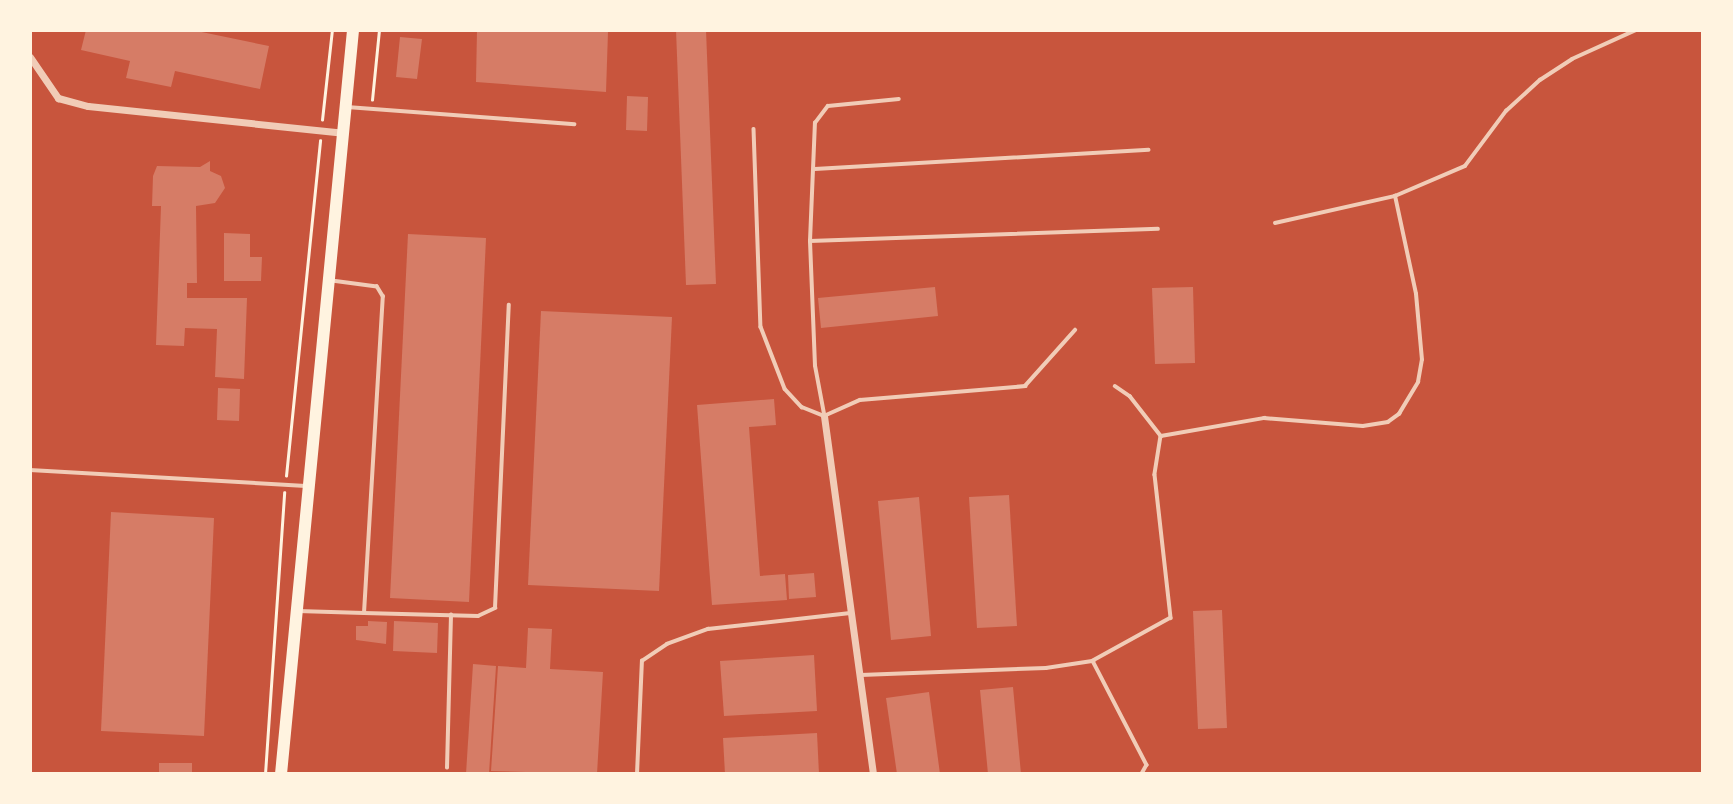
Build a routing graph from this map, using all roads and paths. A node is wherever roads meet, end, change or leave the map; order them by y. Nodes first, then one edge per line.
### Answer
1 (332, 30) edge
2 (353, 30) edge
3 (379, 30) edge
4 (1636, 30) edge
5 (30, 57) edge
6 (899, 99) dead end
7 (345, 107) junction
8 (371, 109) junction
9 (574, 124) dead end
10 (754, 129) dead end
11 (321, 131) junction
12 (343, 133) junction
13 (1147, 150) dead end
14 (815, 169) junction
15 (1395, 196) junction
16 (1275, 223) dead end
17 (1158, 229) dead end
18 (810, 241) junction
19 (329, 280) junction
20 (509, 305) dead end
21 (1075, 330) dead end
22 (1115, 386) dead end
23 (824, 416) junction
24 (1161, 436) junction
25 (30, 470) edge
26 (285, 485) junction
27 (308, 486) junction
28 (296, 611) junction
29 (364, 613) junction
30 (852, 613) junction
31 (451, 615) junction
32 (1093, 661) junction
33 (860, 675) junction
34 (447, 768) dead end
35 (265, 774) edge
36 (281, 774) edge
37 (637, 774) edge
38 (873, 774) edge
39 (1142, 774) edge

1 - 11 path
2 - 7 main road
3 - 8 path
4 - 15 lane
5 - 11 street
6 - 14 lane
7 - 8 lane
7 - 12 main road
8 - 9 lane
10 - 23 lane
11 - 12 street
11 - 26 path
12 - 19 main road
13 - 14 lane
14 - 18 lane
15 - 16 lane
15 - 24 lane
17 - 18 lane
18 - 23 lane
19 - 27 main road
19 - 29 lane
20 - 31 lane
21 - 23 lane
22 - 24 lane
23 - 30 street
24 - 32 lane
25 - 26 lane
26 - 27 lane
26 - 35 path
27 - 28 main road
28 - 29 lane
28 - 36 main road
29 - 31 lane
30 - 33 street
30 - 37 lane
31 - 34 lane
32 - 33 lane
32 - 39 lane
33 - 38 street

